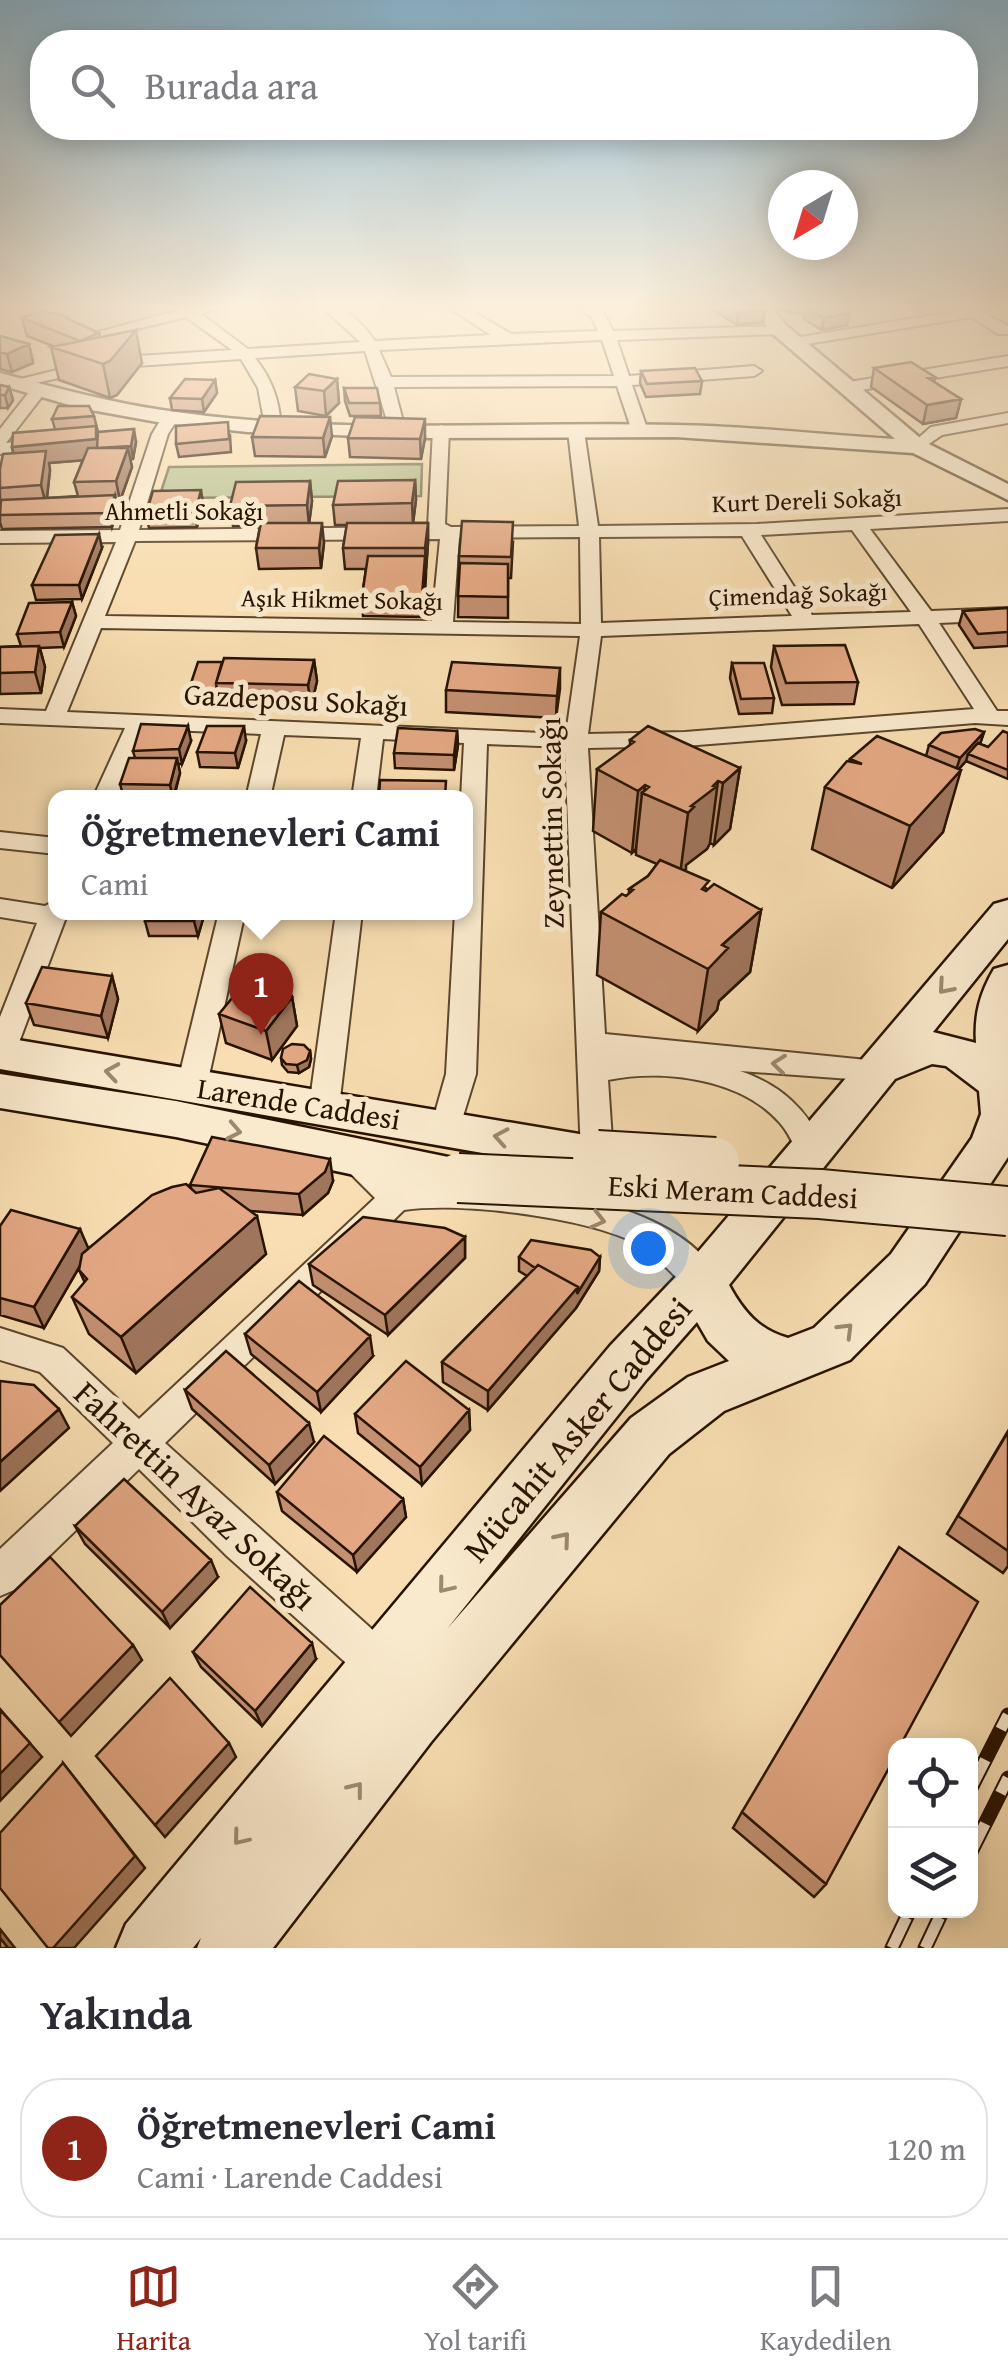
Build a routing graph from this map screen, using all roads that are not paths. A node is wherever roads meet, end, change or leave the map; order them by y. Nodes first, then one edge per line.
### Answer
1 (33, 397) edge
2 (59, 397) edge
3 (270, 397) edge
4 (389, 397) edge
5 (629, 397) edge
6 (861, 397) edge
7 (1008, 418) edge
8 (274, 426) junction
9 (397, 429) junction
10 (157, 430) junction
11 (441, 430) junction
12 (576, 431) junction
13 (640, 432) junction
14 (0, 440) edge
15 (71, 442) edge
16 (917, 447) junction
17 (0, 449) edge
18 (1008, 493) edge
19 (1008, 515) edge
20 (858, 525) junction
21 (598, 529) junction
22 (748, 530) junction
23 (450, 535) junction
24 (128, 536) junction
25 (0, 537) edge
26 (1008, 614) edge
27 (925, 617) junction
28 (805, 621) junction
29 (93, 622) junction
30 (442, 628) junction
31 (590, 630) junction
32 (0, 716) edge
33 (54, 718) junction
34 (999, 718) edge
35 (139, 722) junction
36 (274, 728) junction
37 (373, 732) junction
38 (476, 737) junction
39 (576, 741) junction
40 (109, 790) edge
41 (260, 790) edge
42 (365, 790) edge
43 (473, 793) edge
44 (0, 840) edge
45 (48, 845) edge
46 (0, 908) edge
47 (48, 912) edge
48 (51, 920) edge
49 (230, 920) edge
50 (348, 920) edge
51 (466, 920) edge
52 (1005, 927) edge
53 (0, 1053) edge
54 (592, 1058) junction
55 (876, 1070) junction
56 (192, 1085) junction
57 (1004, 1089) junction
58 (0, 1091) edge
59 (324, 1107) junction
60 (446, 1127) junction
61 (812, 1149) junction
62 (597, 1155) junction
63 (458, 1178) joint
64 (402, 1184) junction
65 (1008, 1184) edge
66 (1008, 1210) edge
67 (703, 1281) junction
68 (0, 1344) edge
69 (791, 1362) junction
70 (140, 1442) junction
71 (0, 1576) edge
72 (380, 1665) junction
73 (150, 1948) edge
74 (230, 1948) edge

1 - 14 street
2 - 10 street
3 - 8 street
4 - 9 street
5 - 13 street
6 - 16 street
7 - 16 street
8 - 9 street
8 - 10 street
9 - 11 street
10 - 24 street
11 - 12 street
11 - 23 street
12 - 13 street
12 - 21 street, Zeynettin Sokağı
13 - 16 street
15 - 17 street
16 - 18 street
19 - 20 street, Kurt Dereli Sokağı
20 - 22 street, Kurt Dereli Sokağı
20 - 27 street
21 - 22 street, Kurt Dereli Sokağı
21 - 23 street, Ahmetli Sokağı
21 - 31 street, Zeynettin Sokağı
22 - 28 street
23 - 24 street, Ahmetli Sokağı
23 - 30 street
24 - 25 street, Ahmetli Sokağı
24 - 29 street
26 - 27 street, Çimendağ Sokağı
27 - 28 street, Çimendağ Sokağı
27 - 34 street
28 - 31 street, Çimendağ Sokağı
29 - 30 street, Aşık Hikmet Sokağı
29 - 33 street
30 - 31 street, Aşık Hikmet Sokağı
31 - 39 street, Zeynettin Sokağı
32 - 33 street, Gazdeposu Sokağı
33 - 35 street, Gazdeposu Sokağı
34 - 39 street, Gazdeposu Sokağı
35 - 36 street, Gazdeposu Sokağı
35 - 40 street
36 - 37 street, Gazdeposu Sokağı
36 - 41 street
37 - 38 street, Gazdeposu Sokağı
37 - 42 street
38 - 39 street, Gazdeposu Sokağı
38 - 43 street
39 - 54 street, Zeynettin Sokağı
44 - 45 street
46 - 47 street
48 - 53 street
49 - 56 street
50 - 59 street
51 - 60 street
52 -> 55 main road, Mücahit Asker Caddesi
52 - 57 main road, Mücahit Asker Caddesi
56 -> 53 main road, Larende Caddesi
55 -> 54 street
54 - 61 street
54 - 62 street, Zeynettin Sokağı
55 - 57 main road
55 - 61 main road, Mücahit Asker Caddesi
56 - 59 main road, Larende Caddesi
69 -> 57 main road, Mücahit Asker Caddesi
58 -> 64 main road, Larende Caddesi
59 - 60 main road, Larende Caddesi
62 -> 60 main road, Larende Caddesi
61 - 67 main road, Mücahit Asker Caddesi
62 - 65 main road, Eski Meram Caddesi, bridge
63 - 64 main road, Larende Caddesi
63 - 66 main road, Eski Meram Caddesi, bridge
64 -> 67 street
64 - 70 street
67 - 69 main road
67 -> 72 main road, Mücahit Asker Caddesi
68 - 70 street, Fahrettin Ayaz Sokağı
74 -> 69 main road, Mücahit Asker Caddesi
70 - 71 street
70 - 72 street, Fahrettin Ayaz Sokağı
72 -> 73 main road, Mücahit Asker Caddesi

